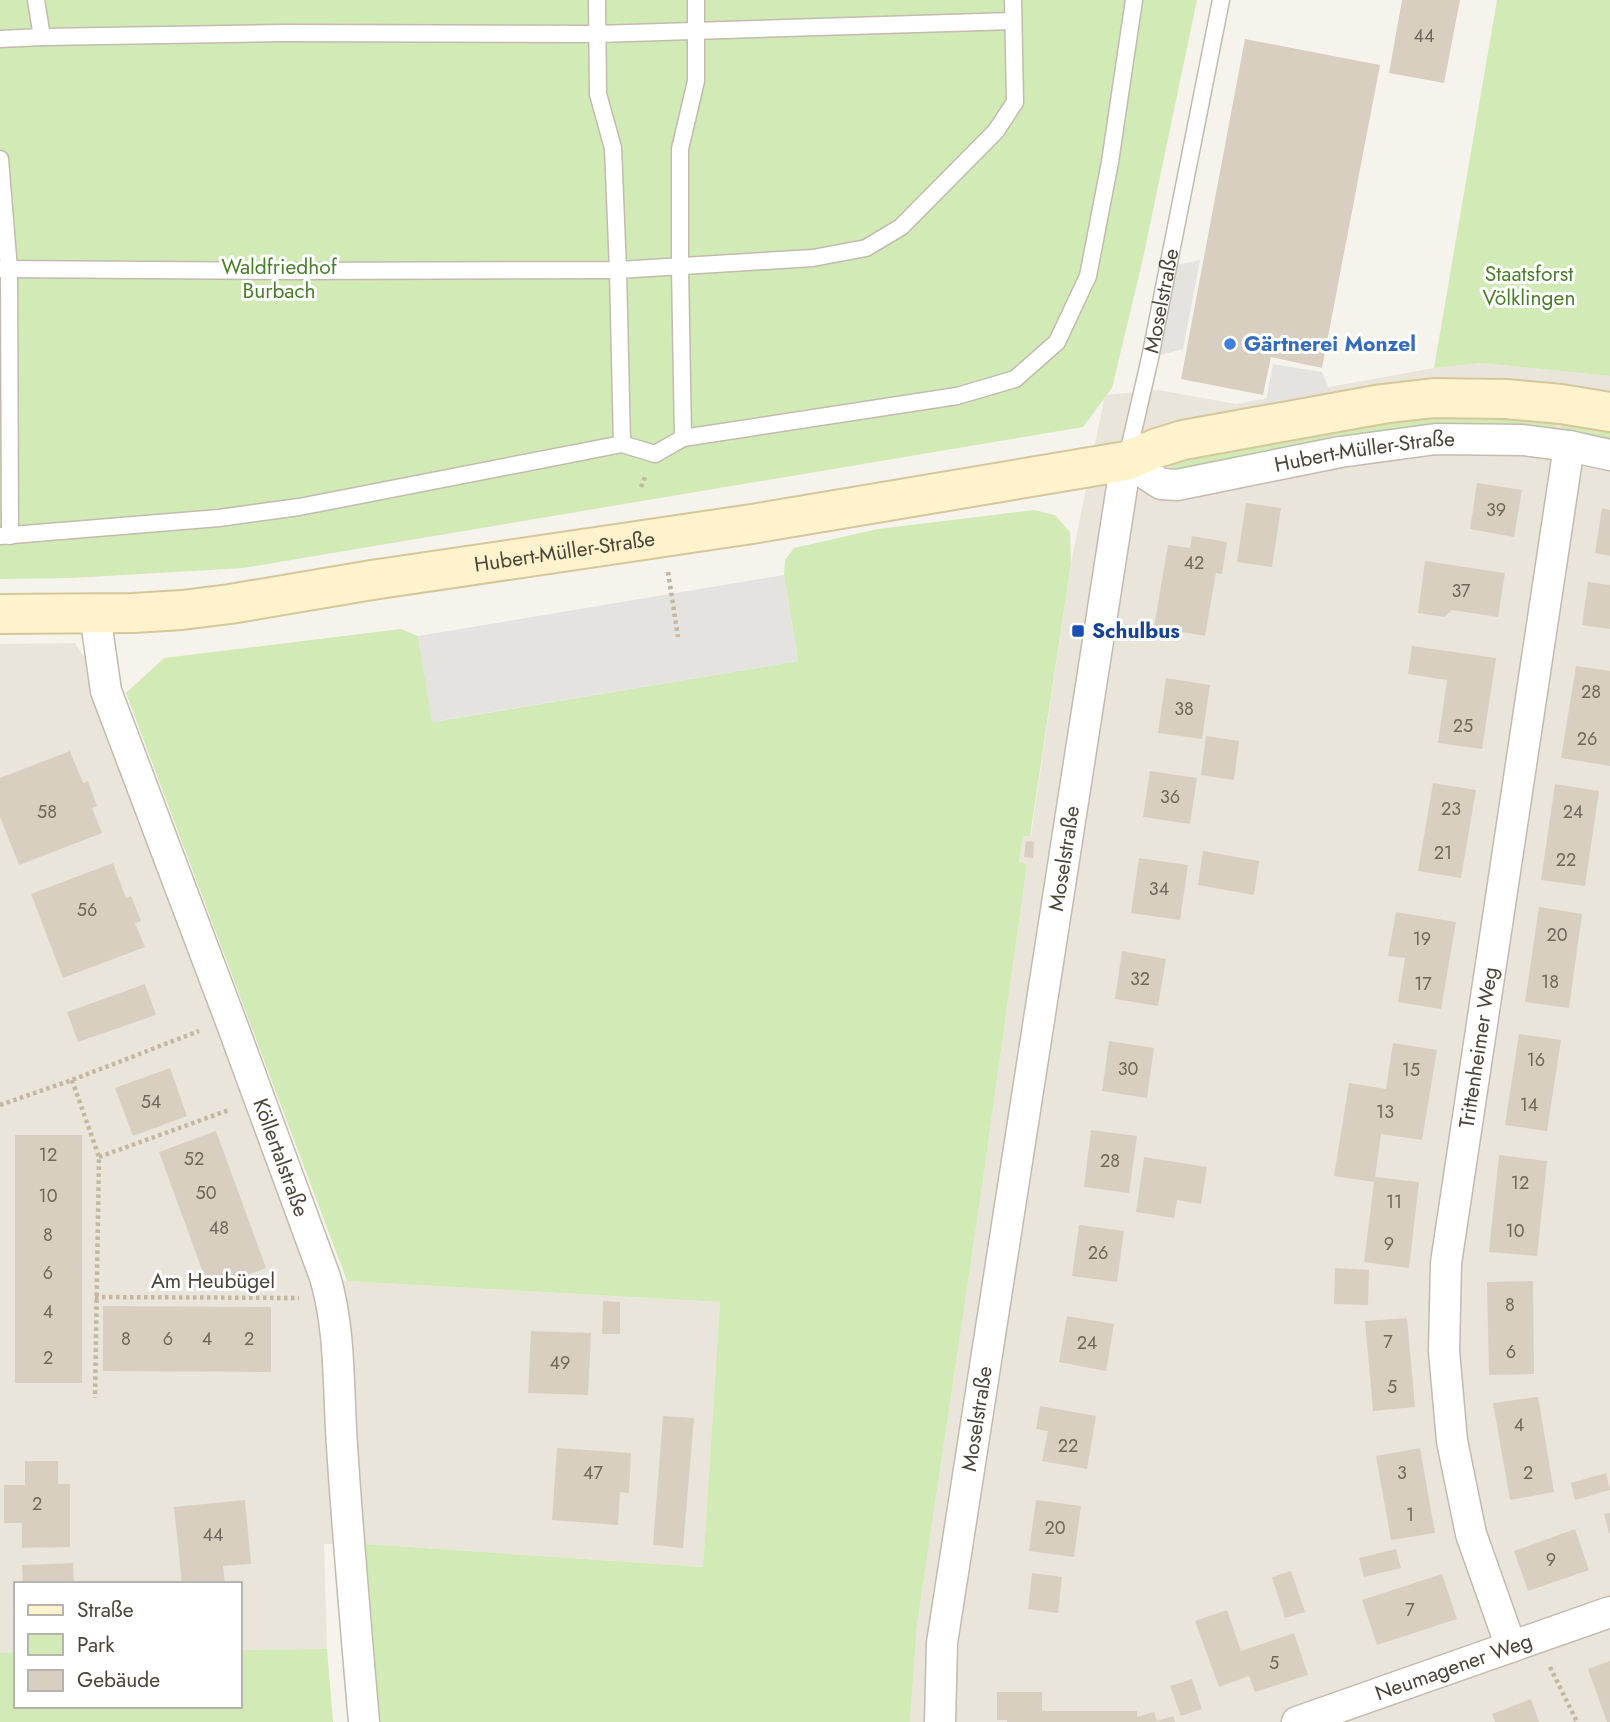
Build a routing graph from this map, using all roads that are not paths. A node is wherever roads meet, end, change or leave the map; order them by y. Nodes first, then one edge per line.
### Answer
1 (36, 0) edge
2 (597, 0) edge
3 (696, 0) edge
4 (1013, 0) edge
5 (1135, 0) edge
6 (1221, 0) edge
7 (1013, 21) junction
8 (697, 31) junction
9 (597, 34) junction
10 (42, 37) junction
11 (0, 39) edge
12 (0, 159) edge
13 (680, 267) junction
14 (4, 269) edge
15 (618, 270) junction
16 (1610, 412) edge
17 (683, 438) junction
18 (622, 444) junction
19 (1569, 446) junction
20 (1610, 454) edge
21 (1126, 461) junction
22 (5, 536) edge
23 (0, 614) edge
24 (95, 614) junction
25 (1610, 1612) edge
26 (1524, 1642) junction
27 (364, 1722) edge
28 (940, 1722) edge
29 (1297, 1722) edge

1 - 10 lane
2 - 9 lane
3 - 8 lane
4 - 7 lane
5 - 17 lane
6 - 21 lane, Moselstraße
7 - 8 lane
7 - 13 lane
8 - 9 lane
8 - 13 lane
9 - 10 lane
9 - 15 lane
10 - 11 lane
12 - 14 lane
13 - 15 lane
13 - 17 lane
14 - 15 lane
14 - 22 lane
15 - 18 lane
16 - 21 main road, Hubert-Müller-Straße
17 - 18 lane
18 - 22 lane
19 - 20 street, Hubert-Müller-Straße
19 - 21 street, Hubert-Müller-Straße
19 - 26 street, Trittenheimer Weg
21 - 24 main road, Hubert-Müller-Straße
21 - 28 street, Moselstraße
23 - 24 main road, Hubert-Müller-Straße
24 - 27 street, Köllertalstraße
25 - 26 street, Neumagener Weg
26 - 29 street, Neumagener Weg

